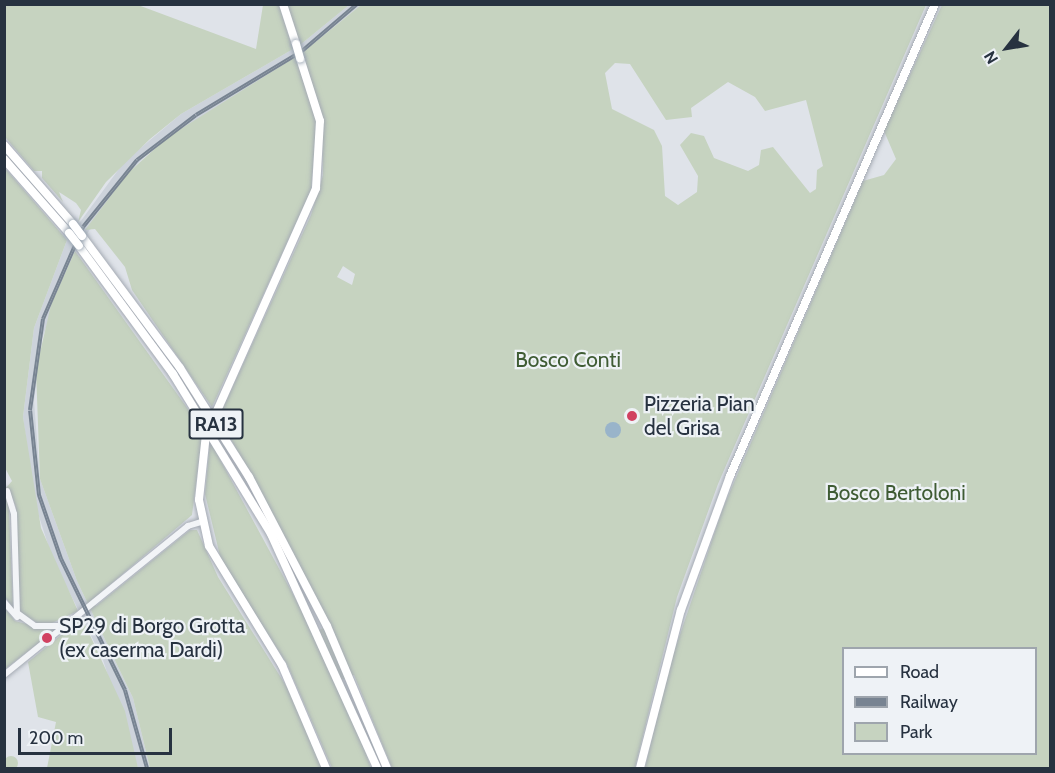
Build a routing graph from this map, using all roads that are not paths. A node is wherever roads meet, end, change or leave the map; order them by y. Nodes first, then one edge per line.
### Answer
1 (283, 4) edge
2 (935, 4) edge
3 (4, 145) edge
4 (4, 159) edge
5 (216, 413) dead end
6 (206, 434) dead end
7 (7, 491) dead end
8 (201, 522) junction
9 (4, 602) edge
10 (20, 619) junction
11 (66, 625) junction
12 (322, 628) junction
13 (4, 675) edge
14 (346, 678) junction
15 (326, 768) edge
16 (377, 768) edge
17 (387, 768) edge
18 (640, 768) edge

1 - 5 main road, bridge
2 - 18 main road
3 - 12 highway, RA13, bridge
4 - 12 highway, RA13, bridge
6 - 8 main road
7 - 10 street
8 - 11 street
8 - 15 main road
9 - 10 street
10 - 11 street
11 - 13 street
12 - 14 highway, RA13
14 - 16 highway, RA13
14 - 17 highway, RA13

